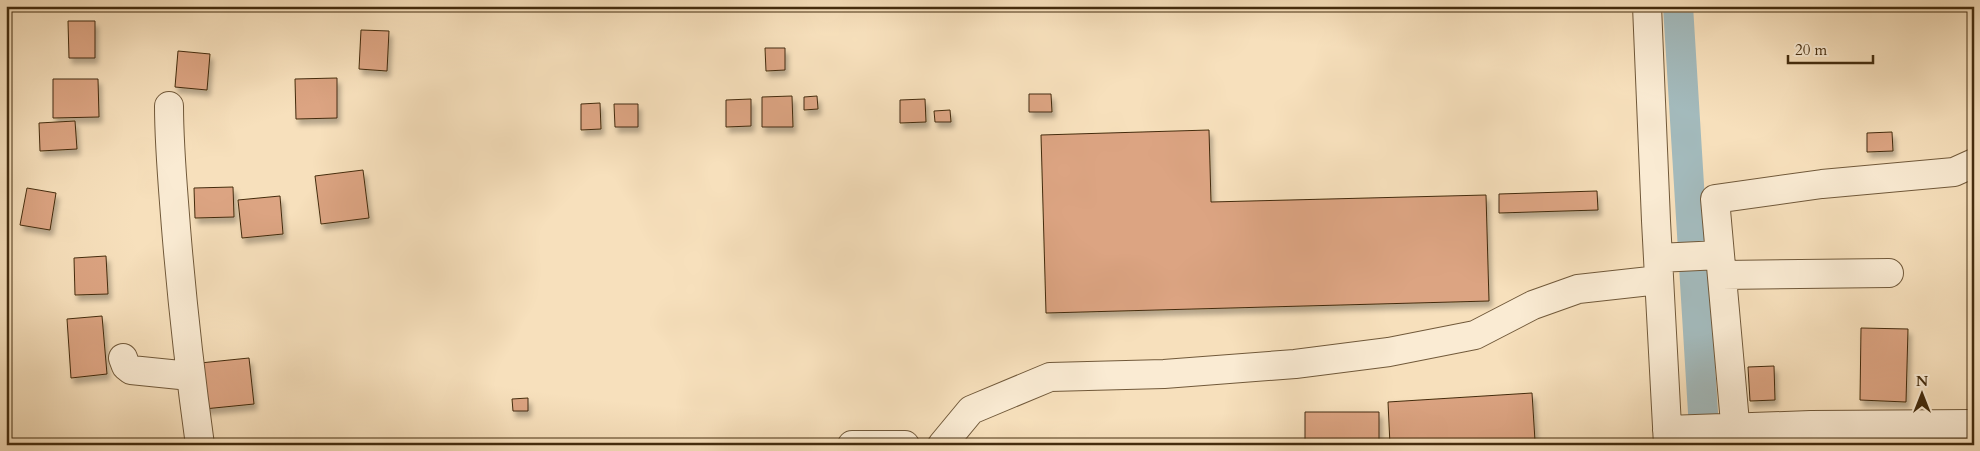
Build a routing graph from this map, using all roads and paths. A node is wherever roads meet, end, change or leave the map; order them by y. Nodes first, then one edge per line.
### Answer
1 (1647, 6) edge
2 (169, 106) dead end
3 (1974, 163) edge
4 (1715, 262) junction
5 (1662, 265) junction
6 (1890, 273) dead end
7 (123, 358) dead end
8 (190, 376) junction
9 (1974, 424) edge
10 (1732, 434) edge
11 (1671, 435) edge
12 (200, 445) edge
13 (852, 445) edge
14 (905, 445) edge
15 (942, 445) edge

1 - 5 street
2 - 8 street
3 - 4 street
4 - 5 street
4 - 6 street
4 - 10 street
5 - 11 street
5 - 15 street
7 - 8 street
8 - 12 street
9 - 10 street
10 - 11 street
13 - 14 street

